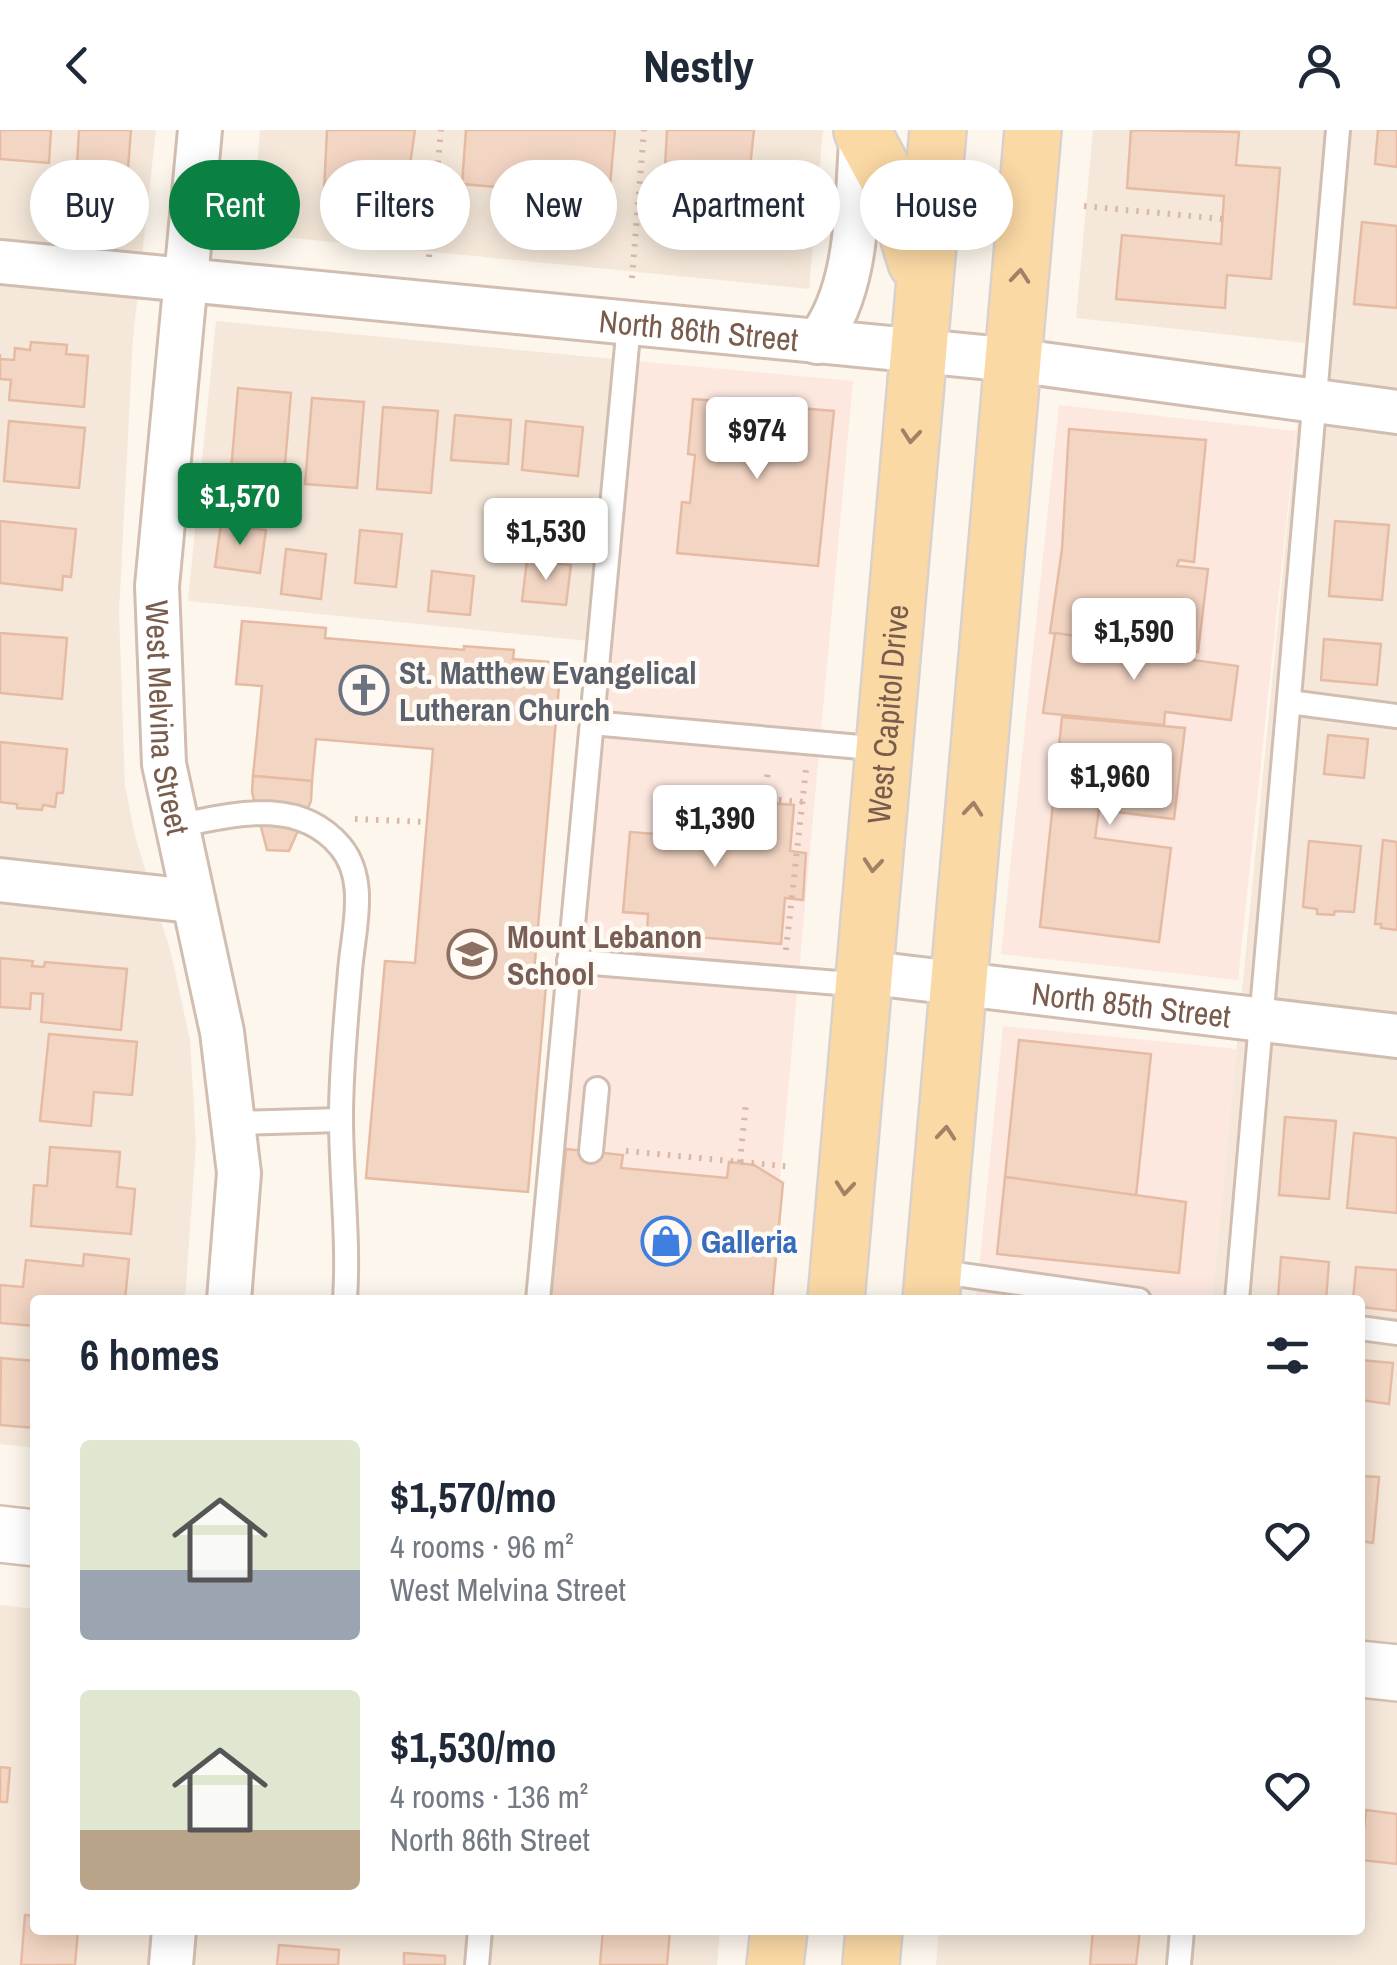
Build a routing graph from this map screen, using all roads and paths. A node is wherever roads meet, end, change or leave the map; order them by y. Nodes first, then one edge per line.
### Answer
1 (200, 130) edge
2 (441, 130) edge
3 (644, 130) edge
4 (938, 130) edge
5 (1033, 130) edge
6 (1338, 130) edge
7 (862, 131) edge
8 (1084, 206) dead end
9 (1222, 218) dead end
10 (429, 257) dead end
11 (0, 262) edge
12 (632, 278) dead end
13 (186, 280) junction
14 (923, 292) junction
15 (629, 324) junction
16 (817, 342) junction
17 (918, 351) junction
18 (1013, 360) junction
19 (1314, 401) junction
20 (1397, 412) edge
21 (1288, 702) junction
22 (1397, 716) edge
23 (592, 723) junction
24 (883, 749) junction
25 (806, 768) dead end
26 (664, 789) dead end
27 (804, 802) junction
28 (354, 820) dead end
29 (427, 822) dead end
30 (176, 826) junction
31 (0, 880) edge
32 (191, 901) junction
33 (570, 961) junction
34 (772, 978) junction
35 (863, 978) junction
36 (959, 982) junction
37 (1262, 1021) junction
38 (1397, 1036) edge
39 (597, 1089) dead end
40 (746, 1104) dead end
41 (341, 1120) junction
42 (232, 1123) junction
43 (626, 1151) dead end
44 (591, 1152) dead end
45 (740, 1162) junction
46 (792, 1166) dead end
47 (932, 1286) edge
48 (229, 1295) edge
49 (345, 1295) edge
50 (538, 1295) edge
51 (836, 1295) edge
52 (1065, 1295) edge
53 (1237, 1295) edge
54 (1365, 1329) edge
55 (1397, 1333) edge
56 (0, 1534) edge
57 (30, 1537) edge
58 (1365, 1670) edge
59 (1397, 1673) edge
60 (174, 1935) edge
61 (480, 1935) edge
62 (779, 1935) edge
63 (874, 1935) edge
64 (1182, 1935) edge
65 (171, 1965) edge
66 (477, 1965) edge
67 (776, 1965) edge
68 (871, 1965) edge
69 (1179, 1965) edge

1 - 13 street, West Melvina Street
2 - 10 path
3 - 12 path
4 - 14 main road, West Capitol Drive
18 -> 5 main road
6 - 19 lane
7 - 14 main road
7 - 16 street
8 - 9 path
11 - 13 street, North 86th Street
13 - 15 street, North 86th Street
13 - 30 street, West Melvina Street
14 - 17 main road, West Capitol Drive
15 - 16 street, North 86th Street
15 - 23 lane
16 - 17 street, North 86th Street
17 - 18 street, North 86th Street
17 -> 24 main road, West Capitol Drive
18 - 19 street, North 86th Street
36 -> 18 main road
19 - 20 street, North 86th Street
19 - 21 lane
21 - 22 lane
21 - 37 lane
23 - 24 lane
23 - 33 lane
24 -> 35 main road, West Capitol Drive
25 - 27 path
26 - 27 path
27 - 34 path
28 - 29 path
30 - 32 street, West Melvina Street
30 - 41 lane
31 - 32 street
32 - 42 street, West Melvina Street
33 - 34 lane
33 - 50 lane
34 - 35 lane
35 - 36 street, North 85th Street
35 -> 51 main road, West Capitol Drive
36 - 37 street, North 85th Street
47 -> 36 main road
37 - 38 street, North 85th Street
37 - 53 lane
39 - 44 lane
40 - 45 path
41 - 42 lane
41 - 49 lane
42 - 48 street, West Melvina Street
43 - 45 path
45 - 46 path
47 - 52 lane
54 - 55 lane
56 - 57 street
58 - 59 street
60 - 65 street
61 - 66 lane
62 - 67 main road
63 - 68 main road
64 - 69 lane

